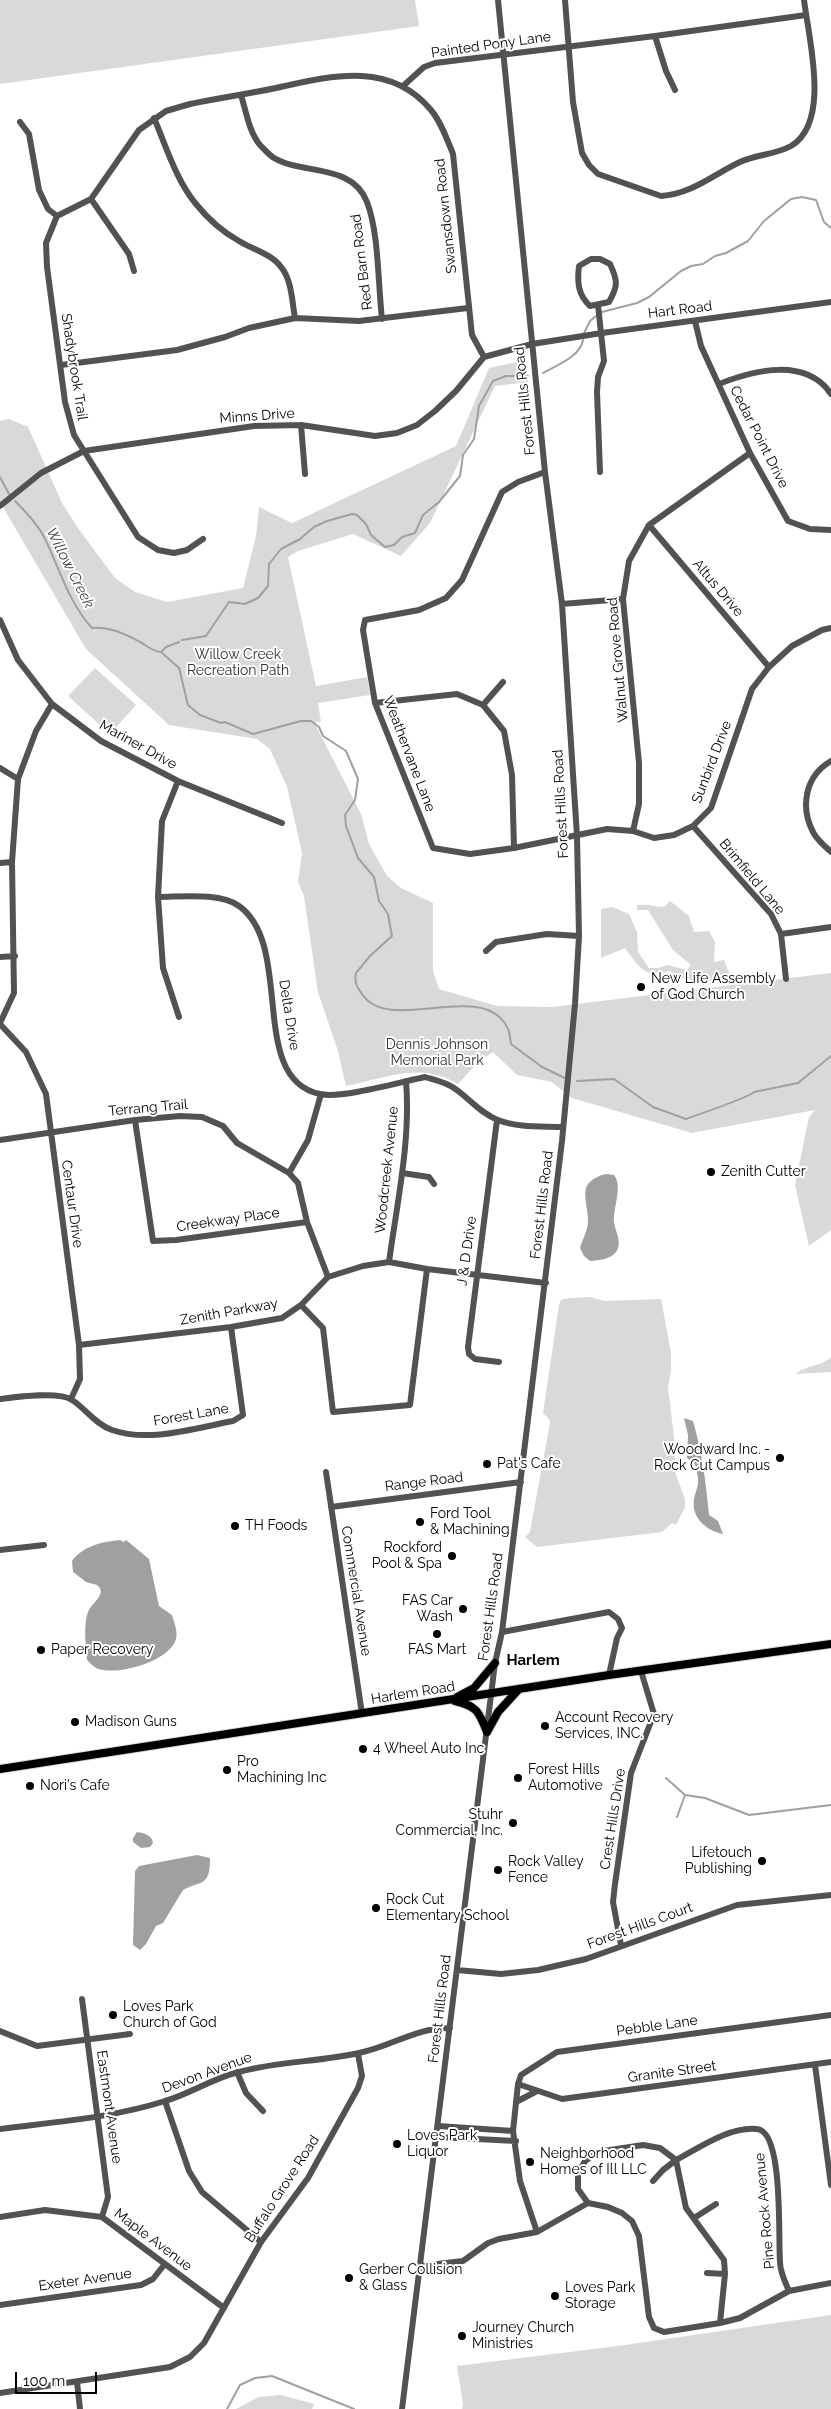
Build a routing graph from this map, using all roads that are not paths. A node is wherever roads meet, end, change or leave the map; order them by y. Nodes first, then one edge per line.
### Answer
1 (498, 0) edge
2 (564, 0) edge
3 (804, 0) edge
4 (806, 15) junction
5 (655, 36) junction
6 (567, 47) junction
7 (503, 55) junction
8 (403, 86) junction
9 (675, 90) dead end
10 (241, 95) junction
11 (154, 118) junction
12 (20, 122) dead end
13 (91, 199) junction
14 (57, 216) junction
15 (134, 271) dead end
16 (831, 302) edge
17 (598, 305) junction
18 (468, 308) junction
19 (295, 318) junction
20 (382, 319) junction
21 (695, 321) junction
22 (602, 332) junction
23 (532, 344) junction
24 (484, 357) junction
25 (61, 366) junction
26 (719, 384) junction
27 (831, 394) edge
28 (301, 426) junction
29 (84, 451) junction
30 (750, 453) junction
31 (545, 472) junction
32 (600, 472) dead end
33 (305, 474) dead end
34 (0, 506) edge
35 (649, 525) junction
36 (831, 530) edge
37 (203, 539) dead end
38 (623, 599) junction
39 (562, 604) junction
40 (0, 620) edge
41 (831, 628) edge
42 (769, 667) junction
43 (503, 682) dead end
44 (375, 703) junction
45 (52, 704) junction
46 (484, 705) junction
47 (831, 761) edge
48 (0, 768) edge
49 (18, 779) junction
50 (178, 781) junction
51 (282, 823) dead end
52 (693, 826) junction
53 (633, 831) junction
54 (577, 836) junction
55 (433, 848) joint
56 (514, 848) junction
57 (831, 852) edge
58 (12, 862) junction
59 (0, 864) edge
60 (158, 897) junction
61 (831, 927) edge
62 (781, 934) junction
63 (579, 936) junction
64 (486, 951) dead end
65 (15, 956) junction
66 (0, 957) edge
67 (786, 978) dead end
68 (179, 1016) dead end
69 (0, 1024) edge
70 (406, 1081) junction
71 (321, 1094) junction
72 (135, 1120) junction
73 (497, 1120) junction
74 (563, 1127) junction
75 (49, 1132) junction
76 (0, 1140) edge
77 (402, 1172) junction
78 (289, 1173) junction
79 (434, 1184) dead end
80 (307, 1222) junction
81 (389, 1262) junction
82 (426, 1269) junction
83 (476, 1275) junction
84 (328, 1277) junction
85 (546, 1283) junction
86 (301, 1305) junction
87 (231, 1327) junction
88 (78, 1346) junction
89 (499, 1362) dead end
90 (0, 1399) edge
91 (71, 1399) junction
92 (326, 1472) dead end
93 (521, 1482) junction
94 (331, 1507) junction
95 (44, 1545) dead end
96 (0, 1550) edge
97 (502, 1632) junction
98 (831, 1644) edge
99 (495, 1663) junction
100 (641, 1671) junction
101 (609, 1675) junction
102 (519, 1689) junction
103 (492, 1694) junction
104 (451, 1700) junction
105 (362, 1714) junction
106 (487, 1732) junction
107 (0, 1769) edge
108 (831, 1895) edge
109 (621, 1945) junction
110 (456, 1970) junction
111 (82, 1999) dead end
112 (831, 2015) edge
113 (450, 2028) junction
114 (0, 2031) edge
115 (130, 2034) dead end
116 (88, 2040) junction
117 (358, 2054) junction
118 (831, 2062) edge
119 (815, 2065) junction
120 (237, 2072) junction
121 (518, 2084) junction
122 (537, 2091) junction
123 (165, 2101) junction
124 (516, 2102) junction
125 (263, 2111) dead end
126 (98, 2116) junction
127 (438, 2126) junction
128 (0, 2129) edge
129 (513, 2131) junction
130 (437, 2137) junction
131 (516, 2141) junction
132 (676, 2160) junction
133 (653, 2180) dead end
134 (831, 2185) edge
135 (588, 2203) junction
136 (716, 2204) dead end
137 (0, 2217) edge
138 (102, 2217) junction
139 (694, 2218) junction
140 (537, 2232) junction
141 (261, 2242) junction
142 (164, 2265) junction
143 (421, 2266) junction
144 (707, 2273) dead end
145 (725, 2274) junction
146 (831, 2283) edge
147 (789, 2291) junction
148 (0, 2305) edge
149 (224, 2308) junction
150 (720, 2323) junction
151 (77, 2382) junction
152 (0, 2393) edge
153 (80, 2409) edge
154 (402, 2409) edge

1 - 7 street, Forest Hills Road
2 - 6 street
3 - 4 street
4 - 5 street, Painted Pony Lane
4 - 6 street
5 - 6 street, Painted Pony Lane
5 - 9 street
6 - 7 street, Painted Pony Lane
7 - 8 street, Painted Pony Lane
7 - 23 street, Forest Hills Road
8 - 10 street
8 - 18 street, Swansdown Road
10 - 11 street
10 - 20 street, Red Barn Road
11 - 13 street
11 - 19 street
12 - 14 street
13 - 14 street
13 - 15 street
14 - 25 street, Shadybrook Trail
16 - 21 street, Hart Road
17 - 17 street
17 - 22 street
18 - 20 street
18 - 24 street, Swansdown Road
19 - 20 street
19 - 25 street
21 - 22 street, Hart Road
21 - 26 street, Cedar Point Drive
22 - 23 street, Hart Road
22 - 32 street
23 - 24 street
23 - 31 street, Forest Hills Road
24 - 28 street, Minns Drive
25 - 29 street, Shadybrook Trail
26 - 27 street
26 - 30 street, Cedar Point Drive
28 - 29 street, Minns Drive
28 - 33 street
29 - 34 street, Minns Drive
29 - 37 street, Shadybrook Trail
30 - 35 street, Walnut Grove Road
30 - 36 street, Cedar Point Drive
31 - 39 street, Forest Hills Road
31 - 44 street, Weathervane Lane
35 - 38 street, Walnut Grove Road
35 - 42 street, Altus Drive
38 - 39 street
38 - 53 street, Walnut Grove Road
39 - 54 street, Forest Hills Road
40 - 45 street, Mariner Drive
41 - 42 street, Sunbird Drive
42 - 52 street, Sunbird Drive
43 - 46 street
44 - 46 street
44 - 55 street, Weathervane Lane
45 - 49 street
45 - 50 street, Mariner Drive
46 - 56 street
47 - 57 street
48 - 49 street
49 - 58 street
50 - 51 street, Mariner Drive
50 - 60 street
52 - 53 street, Sunbird Drive
52 - 62 street, Brimfield Lane
53 - 54 street, Sunbird Drive
54 - 56 street, Sunbird Drive
54 - 63 street, Forest Hills Road
55 - 56 street, Sunbird Drive
58 - 59 street
58 - 65 street
60 - 68 street
60 - 71 street, Delta Drive
61 - 62 street
62 - 67 street, Brimfield Lane
63 - 64 street
63 - 74 street, Forest Hills Road
65 - 66 street
65 - 69 street
69 - 75 street, Centaur Drive
70 - 71 street, Delta Drive
70 - 73 street, Delta Drive
70 - 77 street, Woodcreek Avenue
71 - 78 street
72 - 75 street, Terrang Trail
72 - 78 street, Terrang Trail
72 - 80 street, Creekway Place
73 - 74 street, Delta Drive
73 - 83 street, J & D Drive
74 - 85 street, Forest Hills Road
75 - 76 street, Terrang Trail
75 - 88 street, Centaur Drive
77 - 79 street
77 - 81 street, Woodcreek Avenue
78 - 80 street
80 - 84 street
81 - 82 street, Zenith Parkway
81 - 84 street, Zenith Parkway
82 - 83 street, Zenith Parkway
82 - 86 street
83 - 85 street, Zenith Parkway
83 - 89 street, J & D Drive
84 - 86 street, Zenith Parkway
85 - 93 street, Forest Hills Road
86 - 87 street, Zenith Parkway
87 - 88 street, Zenith Parkway
87 - 91 street, Forest Lane
88 - 91 street, Centaur Drive
90 - 91 street
92 - 94 street, Commercial Avenue
93 - 94 street, Range Road
93 - 97 street, Forest Hills Road
94 - 105 street, Commercial Avenue
95 - 96 street
97 - 99 street, Forest Hills Road
97 - 101 street
98 - 100 main road, Harlem Road
99 - 103 street, Forest Hills Road
99 - 104 main road
100 - 101 main road, Harlem Road
100 - 109 street, Crest Hills Drive
101 - 102 main road, Harlem Road
102 - 103 main road, Harlem Road
102 - 106 main road
103 - 104 main road, Harlem Road
103 - 106 street, Forest Hills Road
104 - 105 main road, Harlem Road
104 - 106 main road
105 - 107 main road, Harlem Road
106 - 110 street, Forest Hills Road
108 - 109 street, Forest Hills Court
109 - 110 street, Forest Hills Court
110 - 113 street, Forest Hills Road
111 - 116 street, Eastmont Avenue
112 - 121 street, Pebble Lane
113 - 117 street, Devon Avenue
113 - 127 street, Forest Hills Road
114 - 116 street
115 - 116 street
116 - 126 street, Eastmont Avenue
117 - 120 street, Devon Avenue
117 - 141 street, Buffalo Grove Road
118 - 119 street, Granite Street
119 - 122 street, Granite Street
119 - 134 street
120 - 123 street, Devon Avenue
120 - 125 street
121 - 122 street, Granite Street
121 - 124 street
122 - 124 street
123 - 126 street, Devon Avenue
123 - 141 street
124 - 129 street
126 - 128 street, Devon Avenue
126 - 138 street, Eastmont Avenue
127 - 129 street
127 - 130 street, Forest Hills Road
129 - 131 street
130 - 131 street
130 - 143 street, Forest Hills Road
131 - 140 street
132 - 133 street
132 - 135 street
132 - 139 street
132 - 147 street, Pine Rock Avenue
135 - 140 street
135 - 150 street
136 - 139 street
137 - 138 street, Maple Avenue
138 - 142 street, Maple Avenue
139 - 145 street
140 - 143 street
141 - 149 street, Buffalo Grove Road
142 - 148 street, Exeter Avenue
142 - 149 street, Maple Avenue
143 - 154 street, Forest Hills Road
144 - 145 street
145 - 150 street
146 - 147 street
147 - 150 street
149 - 151 street, Buffalo Grove Road
151 - 152 street, Buffalo Grove Road
151 - 153 street

